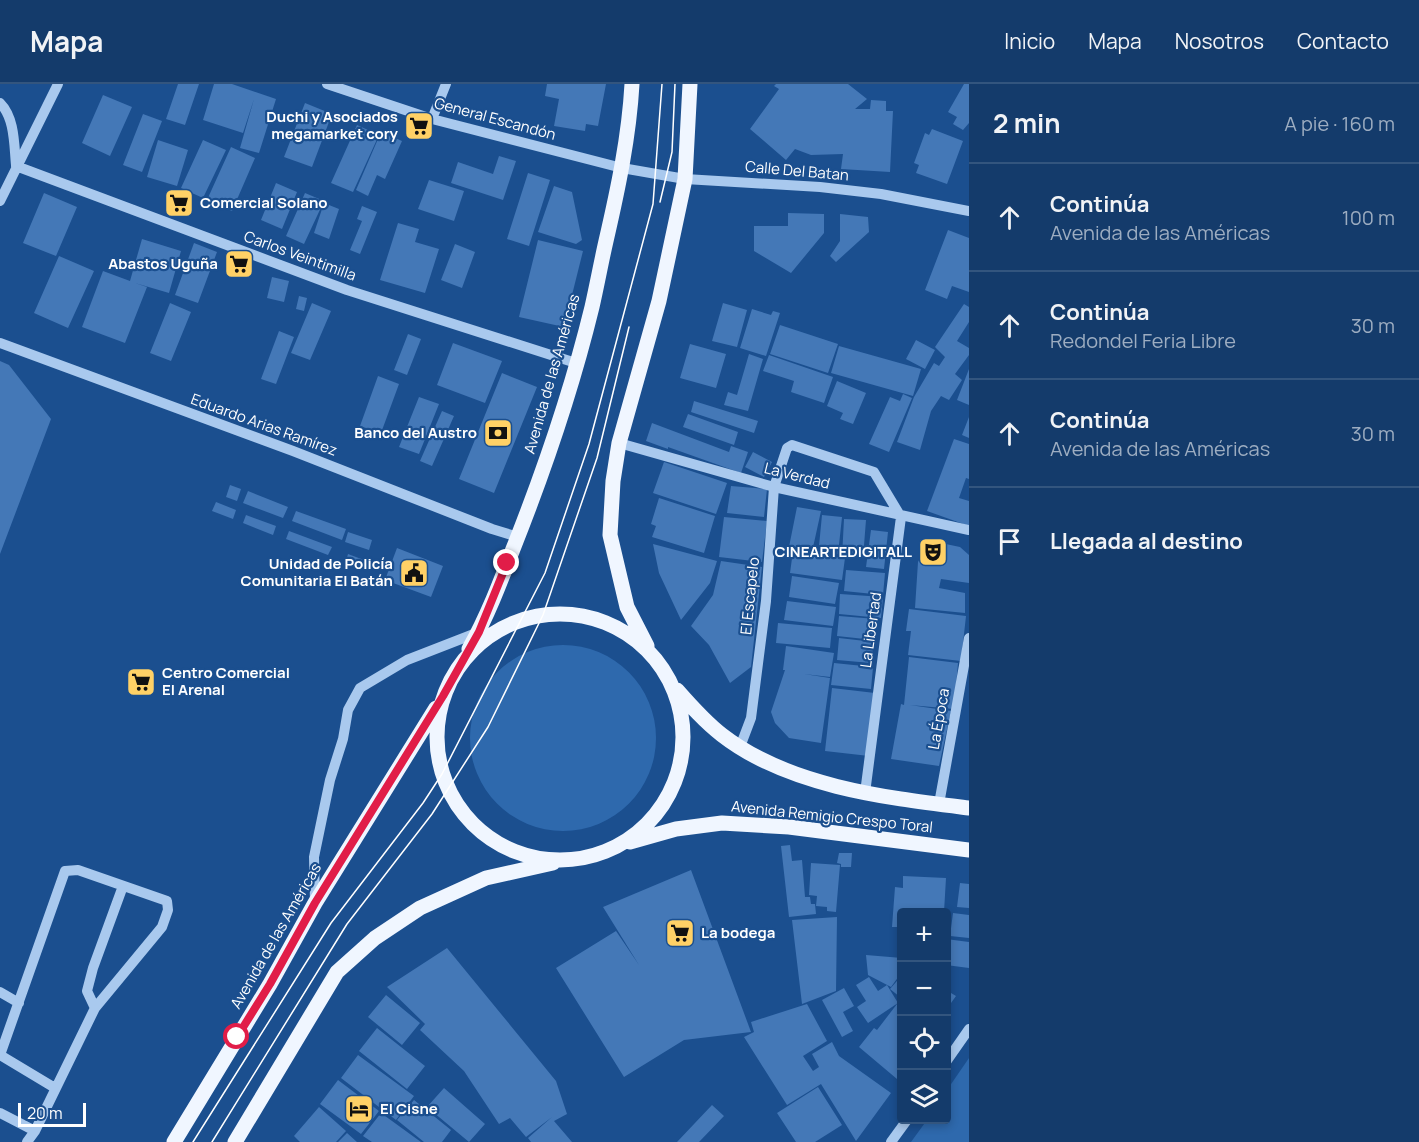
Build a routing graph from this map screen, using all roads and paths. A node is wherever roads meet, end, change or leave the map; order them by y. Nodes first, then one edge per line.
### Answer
1 (58, 84) edge
2 (327, 84) edge
3 (446, 84) edge
4 (632, 84) edge
5 (690, 84) edge
6 (0, 103) edge
7 (432, 119) junction
8 (16, 166) junction
9 (622, 168) junction
10 (685, 179) junction
11 (0, 201) edge
12 (969, 211) edge
13 (0, 343) edge
14 (576, 363) junction
15 (619, 442) junction
16 (774, 487) junction
17 (902, 517) junction
18 (969, 530) edge
19 (518, 537) junction
20 (479, 632) junction
21 (969, 638) edge
22 (649, 652) junction
23 (463, 661) junction
24 (671, 683) junction
25 (443, 696) junction
26 (740, 747) junction
27 (865, 793) junction
28 (939, 804) junction
29 (969, 808) edge
30 (622, 844) junction
31 (969, 850) edge
32 (563, 861) junction
33 (123, 885) junction
34 (315, 903) junction
35 (0, 992) edge
36 (19, 1003) junction
37 (95, 1008) junction
38 (969, 1029) edge
39 (0, 1055) edge
40 (951, 1055) edge
41 (55, 1088) junction
42 (0, 1113) edge
43 (904, 1124) edge
44 (35, 1131) junction
45 (27, 1142) edge
46 (174, 1142) edge
47 (235, 1142) edge
48 (891, 1142) edge

1 - 8 street
2 - 7 street, General Escandón
3 - 7 street
4 - 9 main road, Avenida de las Américas
5 - 10 main road
6 - 8 street
7 - 9 street, General Escandón
8 - 11 street
8 - 14 street, Carlos Veintimilla
9 - 10 street, Calle Del Batan
9 - 14 main road, Avenida de las Américas
10 - 12 street, Calle Del Batan
10 - 15 main road
13 - 19 street, Eduardo Arias Ramírez
14 - 19 main road, Avenida de las Américas
15 - 16 street, La Verdad
15 - 22 main road
16 - 17 street, La Verdad
16 - 17 street, El Escapelo
16 - 26 street, El Escapelo
17 - 18 street, La Verdad
17 - 27 street, La Libertad
19 - 20 main road, Avenida de las Américas
20 - 23 main road, Avenida de las Américas
20 - 34 street
21 - 28 street, La Época
22 - 23 main road
22 - 24 main road
23 - 25 main road, Avenida de las Américas
24 - 26 main road, Avenida Remigio Crespo Toral
24 - 30 main road
25 - 32 main road
25 - 34 main road, Avenida de las Américas
26 - 27 main road, Avenida Remigio Crespo Toral
27 - 28 main road, Avenida Remigio Crespo Toral
28 - 29 main road, Avenida Remigio Crespo Toral
30 - 31 main road, Avenida Remigio Crespo Toral
30 - 32 main road
32 - 47 main road
33 - 36 street
33 - 37 street
33 - 37 street
34 - 46 main road, Avenida de las Américas
35 - 36 street
36 - 39 street
37 - 41 street
38 - 40 street
39 - 41 street
41 - 44 street
42 - 44 street
43 - 48 street
44 - 45 street

